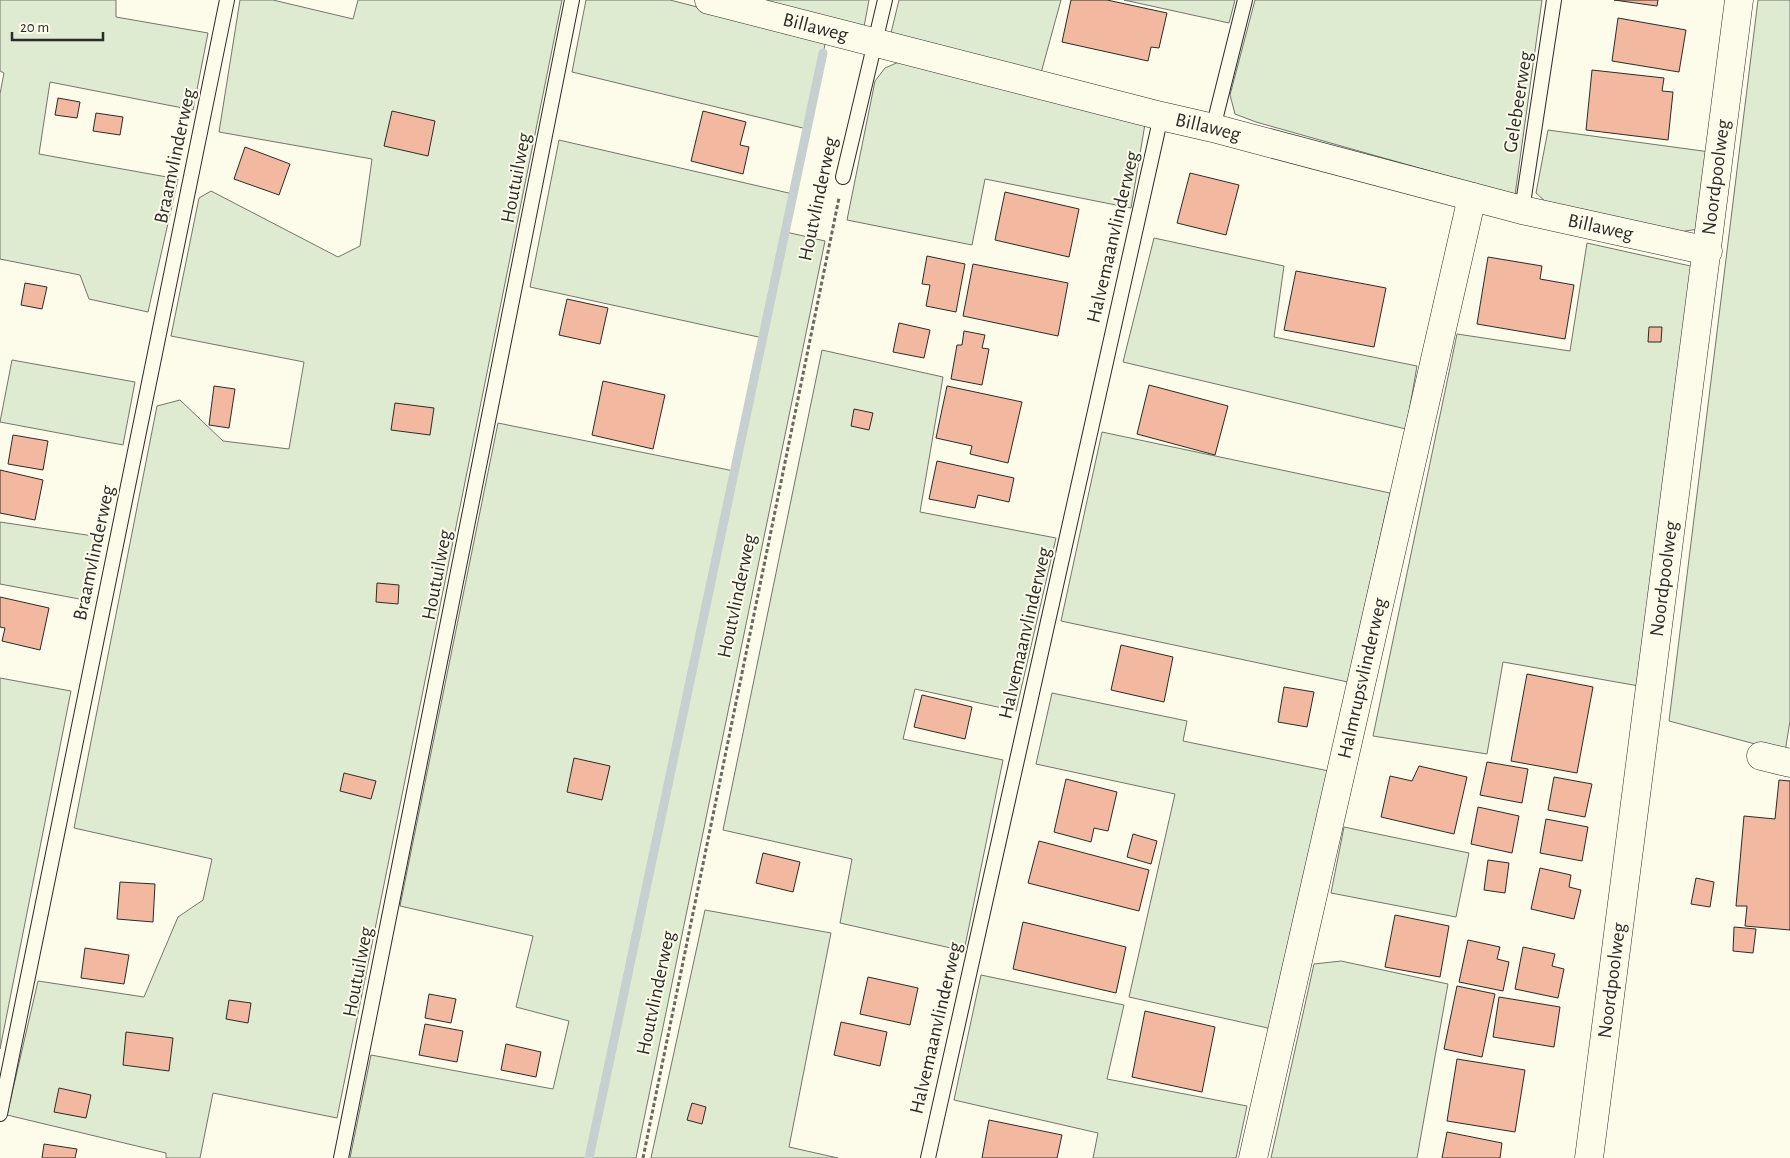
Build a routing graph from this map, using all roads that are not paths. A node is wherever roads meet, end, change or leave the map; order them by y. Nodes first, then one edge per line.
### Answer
1 (227, 0) edge
2 (572, 0) edge
3 (709, 0) edge
4 (885, 0) edge
5 (1245, 0) edge
6 (1554, 0) edge
7 (1739, 0) edge
8 (874, 43) junction
9 (1160, 116) junction
10 (1213, 128) junction
11 (843, 177) road end
12 (1472, 197) junction
13 (1522, 210) junction
14 (1708, 251) junction
15 (1761, 756) dead end
16 (1790, 763) edge
17 (0, 1114) edge
18 (341, 1158) edge
19 (928, 1158) edge
20 (1253, 1158) edge
21 (1589, 1158) edge

1 - 17 lane, Braamvlinderweg
2 - 18 lane, Houtuilweg
3 - 8 street, Billaweg
4 - 8 lane, Houtvlinderweg
5 - 10 lane
6 - 13 lane, Gelebeerweg
7 - 14 street, Noordpoolweg
8 - 9 street, Billaweg
8 - 11 lane, Houtvlinderweg
9 - 10 street, Billaweg
9 - 19 lane, Halvemaanvlinderweg
10 - 12 street, Billaweg
12 - 13 street, Billaweg
12 - 20 street, Halmrupsvlinderweg
13 - 14 street, Billaweg
14 - 21 street, Noordpoolweg
15 - 16 street

